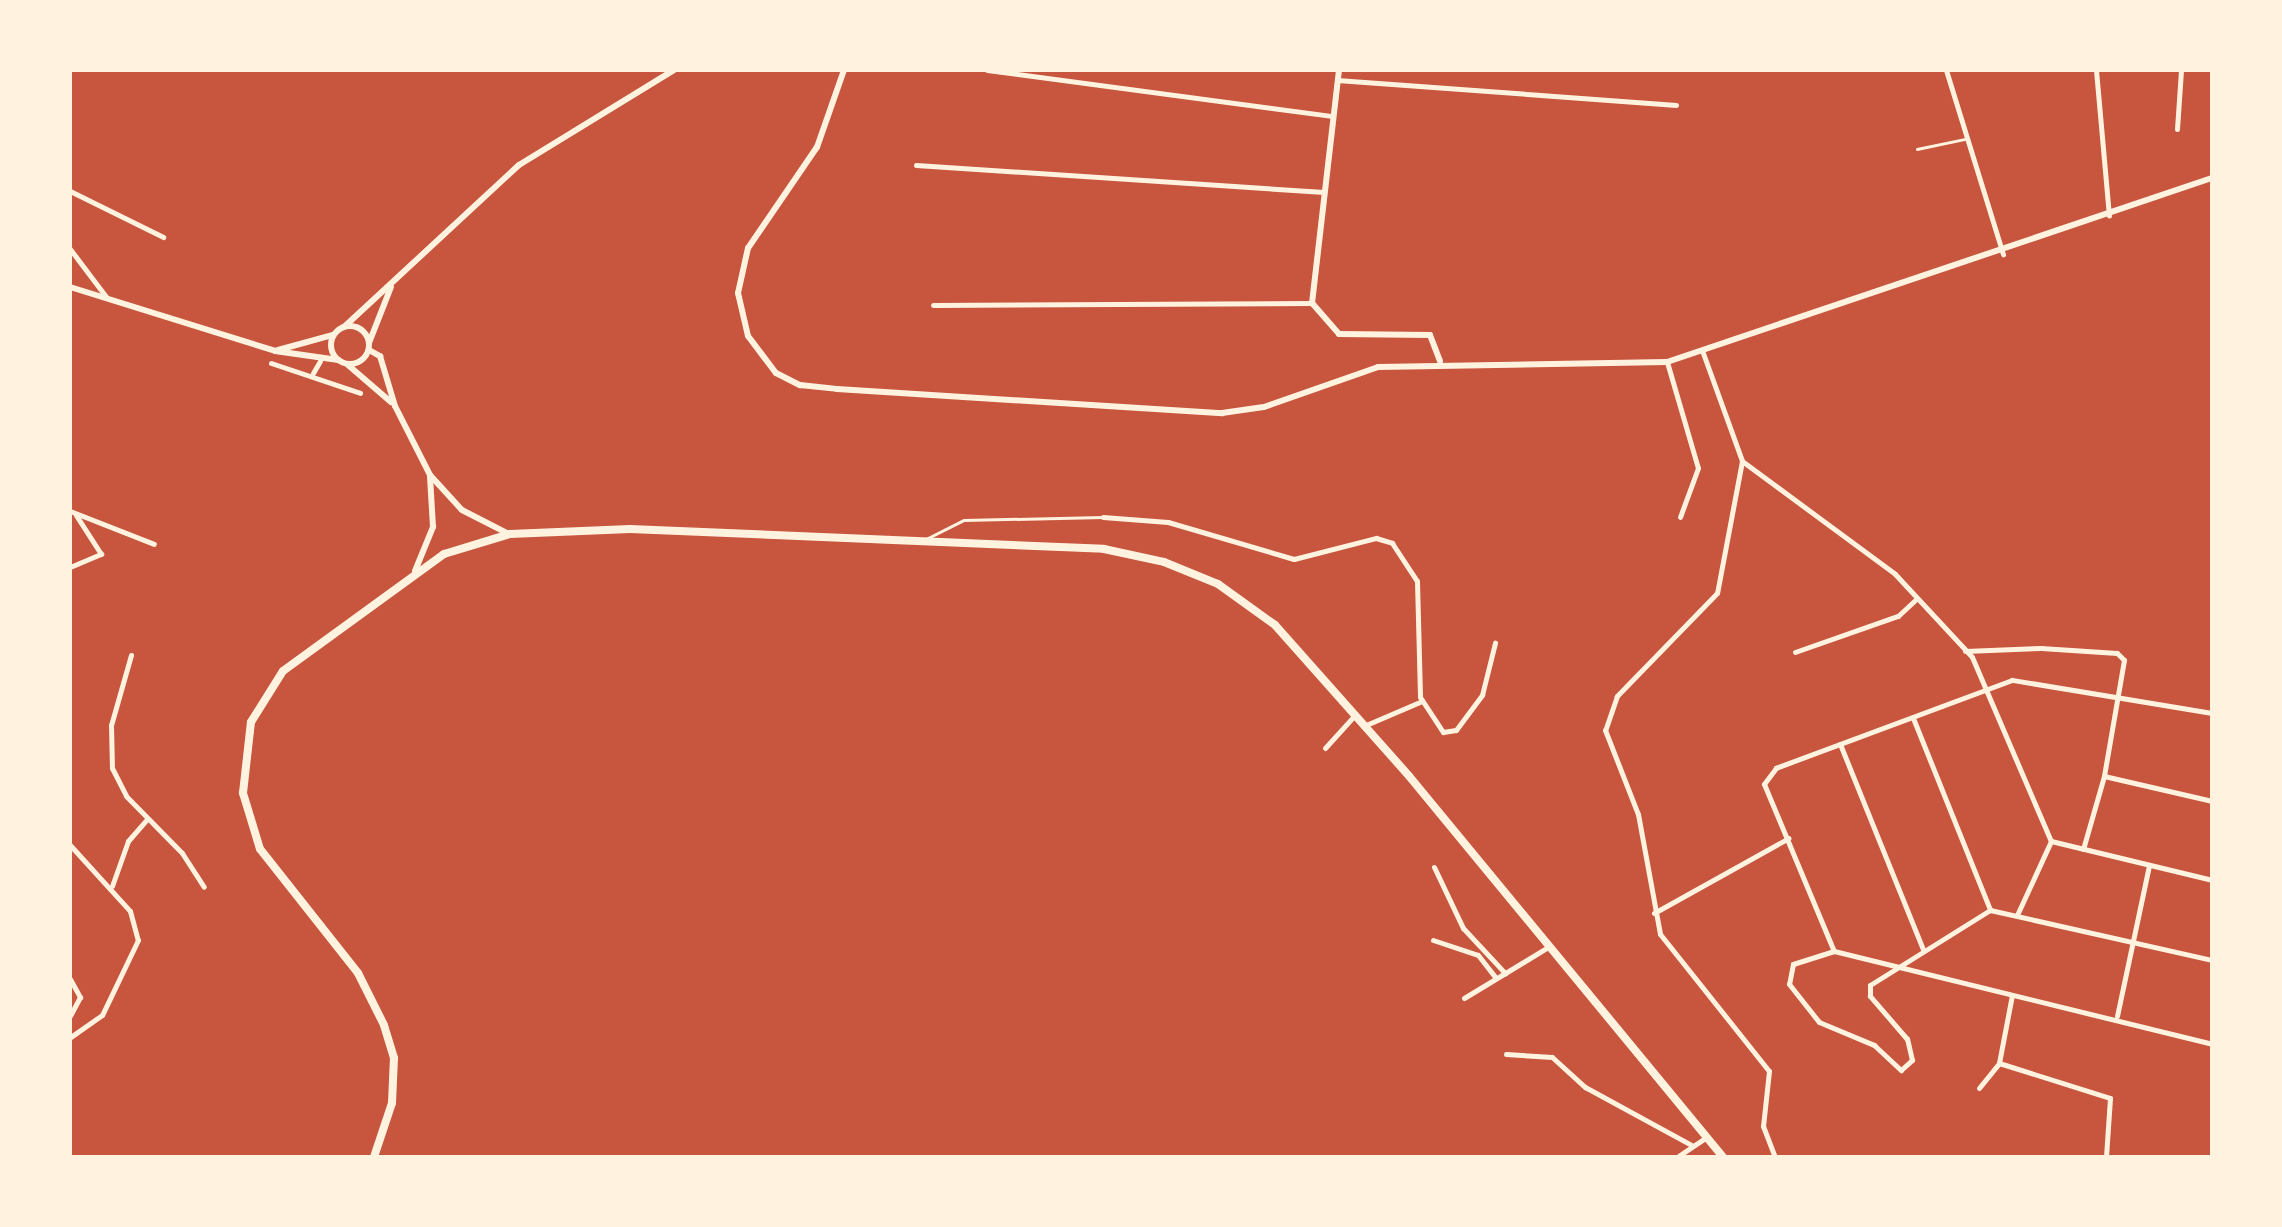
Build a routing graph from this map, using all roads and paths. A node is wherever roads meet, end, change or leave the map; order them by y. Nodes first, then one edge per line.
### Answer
1 (674, 70) edge
2 (844, 70) edge
3 (987, 70) edge
4 (1339, 70) edge
5 (1946, 70) edge
6 (2096, 70) edge
7 (2181, 70) edge
8 (1337, 80) junction
9 (1676, 106) dead end
10 (1332, 116) junction
11 (2176, 129) dead end
12 (1966, 138) junction
13 (1916, 149) dead end
14 (916, 166) dead end
15 (2212, 178) edge
16 (70, 191) edge
17 (1324, 192) junction
18 (2109, 214) junction
19 (163, 237) dead end
20 (70, 248) edge
21 (2003, 254) junction
22 (392, 286) junction
23 (70, 287) edge
24 (108, 301) junction
25 (1312, 303) junction
26 (933, 305) dead end
27 (344, 328) junction
28 (334, 334) junction
29 (369, 347) junction
30 (275, 351) junction
31 (1704, 353) junction
32 (338, 360) junction
33 (320, 361) junction
34 (1440, 361) junction
35 (1667, 362) junction
36 (271, 363) dead end
37 (346, 364) junction
38 (313, 373) junction
39 (360, 393) dead end
40 (395, 406) junction
41 (1742, 461) junction
42 (430, 475) junction
43 (72, 512) edge
44 (1104, 517) joint
45 (1680, 517) dead end
46 (510, 534) junction
47 (920, 543) junction
48 (154, 544) dead end
49 (70, 567) edge
50 (415, 571) junction
51 (1917, 598) junction
52 (1495, 643) dead end
53 (1965, 650) junction
54 (1795, 652) dead end
55 (131, 655) dead end
56 (1990, 687) junction
57 (2122, 694) junction
58 (1422, 701) junction
59 (2212, 713) edge
60 (1354, 716) junction
61 (1913, 718) junction
62 (1363, 726) junction
63 (1840, 744) junction
64 (1325, 748) dead end
65 (2104, 776) junction
66 (2212, 801) edge
67 (146, 819) junction
68 (1789, 838) junction
69 (2051, 840) junction
70 (70, 845) edge
71 (2084, 849) junction
72 (2150, 865) junction
73 (1434, 867) dead end
74 (2212, 880) edge
75 (112, 886) junction
76 (204, 887) dead end
77 (1990, 910) junction
78 (1654, 913) junction
79 (2017, 915) junction
80 (1433, 940) dead end
81 (2134, 940) junction
82 (1550, 946) junction
83 (1923, 948) junction
84 (1834, 951) junction
85 (2212, 960) edge
86 (1898, 967) junction
87 (1505, 973) junction
88 (1496, 978) junction
89 (70, 979) edge
90 (2012, 995) junction
91 (1464, 998) dead end
92 (70, 1016) edge
93 (2117, 1016) junction
94 (70, 1037) edge
95 (2212, 1044) edge
96 (1506, 1054) dead end
97 (1999, 1063) junction
98 (1979, 1088) dead end
99 (1707, 1137) junction
100 (1693, 1146) junction
101 (374, 1157) edge
102 (1677, 1157) edge
103 (1723, 1157) edge
104 (1775, 1157) edge
105 (2106, 1157) edge

1 - 22 main road
2 - 34 main road
3 - 10 street
4 - 8 main road
5 - 12 street
6 - 18 street
7 - 11 street
8 - 9 street
8 - 10 main road
10 - 17 main road
12 - 13 lane
12 - 21 street
14 - 17 street
15 - 18 main road
16 - 19 street
17 - 25 main road
18 - 21 main road
20 - 24 street
21 - 31 main road
22 - 27 main road
22 - 29 main road
23 - 24 main road
24 - 30 main road
25 - 26 street
25 - 34 main road
27 - 28 main road
27 - 29 main road
28 - 30 main road
28 - 32 main road
29 - 37 main road
29 - 40 main road
30 - 33 main road
31 - 35 main road
31 - 41 street
32 - 33 main road
32 - 37 main road
33 - 38 street
34 - 35 main road
35 - 45 street
36 - 38 street
37 - 40 main road
38 - 39 street
40 - 42 main road
41 - 51 street
41 - 78 street
42 - 46 main road
42 - 50 main road
43 - 48 street
43 - 49 street
44 - 47 lane
44 - 58 street
46 - 47 highway
46 - 50 highway
47 - 60 highway
50 - 101 highway
51 - 53 street
51 - 54 street
52 - 58 street
53 - 56 street
53 - 57 street
55 - 67 street
56 - 57 street
56 - 61 street
56 - 69 street
57 - 59 street
57 - 65 street
58 - 62 street
60 - 62 highway
60 - 64 street
61 - 63 street
61 - 77 street
62 - 82 highway
63 - 68 street
63 - 83 street
65 - 66 street
65 - 71 street
67 - 75 street
67 - 76 street
68 - 78 street
68 - 84 street
69 - 71 street
69 - 79 street
70 - 75 street
71 - 72 street
72 - 74 street
72 - 81 street
73 - 87 street
75 - 94 street
77 - 79 street
77 - 83 street
78 - 104 street
79 - 81 street
80 - 88 street
81 - 85 street
81 - 93 street
82 - 87 street
82 - 99 highway
83 - 86 street
84 - 86 street
84 - 86 street
86 - 90 street
87 - 88 street
88 - 91 street
89 - 92 street
90 - 93 street
90 - 97 street
93 - 95 street
96 - 100 street
97 - 98 street
97 - 105 street
99 - 100 street
99 - 103 highway
100 - 102 street

